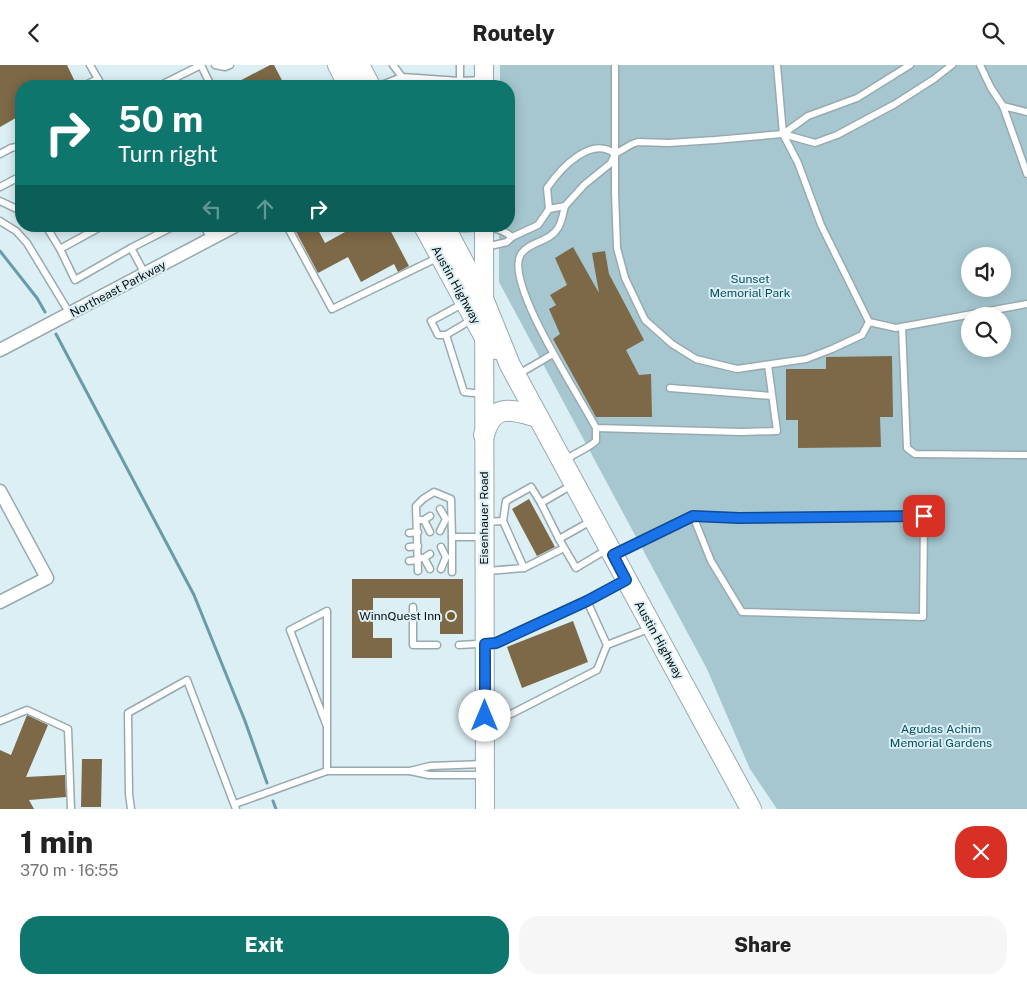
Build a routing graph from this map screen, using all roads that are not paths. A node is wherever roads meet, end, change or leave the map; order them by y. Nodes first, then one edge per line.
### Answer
1 (90, 65) edge
2 (201, 65) edge
3 (215, 65) edge
4 (230, 65) edge
5 (393, 65) edge
6 (460, 65) edge
7 (614, 65) edge
8 (777, 65) edge
9 (910, 65) edge
10 (952, 65) edge
11 (980, 65) edge
12 (402, 77) junction
13 (484, 77) edge
14 (418, 78) joint
15 (98, 79) edge
16 (171, 80) edge
17 (208, 80) edge
18 (394, 80) edge
19 (436, 80) edge
20 (456, 80) edge
21 (467, 80) edge
22 (1003, 106) junction
23 (1027, 112) edge
24 (783, 134) junction
25 (15, 147) edge
26 (0, 154) edge
27 (615, 154) junction
28 (1027, 174) edge
29 (15, 179) edge
30 (0, 187) edge
31 (0, 201) edge
32 (565, 206) junction
33 (15, 208) edge
34 (550, 209) junction
35 (0, 221) edge
36 (15, 230) edge
37 (17, 232) edge
38 (50, 232) edge
39 (91, 232) edge
40 (162, 232) edge
41 (207, 232) edge
42 (224, 232) edge
43 (291, 232) edge
44 (427, 232) edge
45 (448, 232) edge
46 (484, 232) edge
47 (504, 232) edge
48 (512, 237) junction
49 (211, 239) junction
50 (131, 248) junction
51 (484, 248) junction
52 (60, 249) junction
53 (441, 256) junction
54 (145, 274) junction
55 (1027, 304) edge
56 (478, 310) junction
57 (70, 314) junction
58 (869, 322) junction
59 (902, 327) junction
60 (446, 335) junction
61 (0, 350) edge
62 (553, 354) junction
63 (768, 365) junction
64 (513, 370) junction
65 (670, 388) dead end
66 (484, 394) junction
67 (772, 397) junction
68 (538, 417) junction
69 (596, 428) junction
70 (484, 435) junction
71 (1027, 455) edge
72 (562, 462) junction
73 (574, 484) junction
74 (0, 491) edge
75 (541, 503) junction
76 (693, 516) junction
77 (444, 517) junction
78 (426, 518) junction
79 (593, 520) junction
80 (503, 521) junction
81 (484, 529) junction
82 (430, 531) dead end
83 (440, 531) dead end
84 (409, 533) dead end
85 (418, 533) junction
86 (452, 537) junction
87 (559, 539) junction
88 (409, 547) dead end
89 (418, 547) junction
90 (564, 548) junction
91 (611, 552) junction
92 (444, 555) junction
93 (425, 556) junction
94 (409, 561) dead end
95 (524, 568) junction
96 (430, 569) dead end
97 (441, 569) dead end
98 (418, 571) dead end
99 (452, 572) dead end
100 (485, 572) junction
101 (626, 580) junction
102 (587, 601) junction
103 (0, 602) edge
104 (413, 607) dead end
105 (652, 627) junction
106 (485, 644) junction
107 (436, 645) dead end
108 (459, 645) dead end
109 (607, 645) junction
110 (485, 716) junction
111 (0, 721) edge
112 (326, 724) junction
113 (485, 770) junction
114 (327, 771) junction
115 (410, 771) junction
116 (235, 807) edge
117 (71, 809) edge
118 (131, 809) edge
119 (485, 809) edge
120 (751, 809) edge

1 - 15 lane
2 - 16 lane
2 - 17 lane
3 - 4 lane
5 - 12 lane
6 - 20 lane
7 - 27 lane
8 - 24 lane
9 - 24 lane
10 - 24 lane
11 - 22 lane
12 - 14 lane
12 - 18 lane
13 - 21 lane
14 - 19 lane
22 - 23 lane
22 - 28 lane
24 - 27 lane
24 - 58 lane
25 - 26 lane
27 - 32 lane
27 - 34 lane
27 - 63 lane
29 - 30 lane
31 - 33 lane
32 - 34 lane
32 - 62 lane
34 - 48 lane
35 - 36 lane
37 - 57 lane
38 - 52 lane
39 - 52 lane
40 - 50 lane
41 - 49 lane
42 - 49 street, Northeast Parkway
43 - 53 lane
44 - 53 main road, Austin Highway
45 - 56 main road, Austin Highway
46 - 51 main road, Eisenhauer Road
47 - 48 lane
48 - 51 lane
49 - 54 street, Northeast Parkway
50 - 52 lane
50 - 54 lane
51 - 56 main road, Eisenhauer Road
53 - 56 main road, Austin Highway
54 - 57 street, Northeast Parkway
55 - 59 lane
56 - 60 lane
56 - 60 lane
56 - 64 main road, Austin Highway
56 - 64 main road, Austin Highway
56 - 66 main road, Eisenhauer Road
57 - 61 street, Northeast Parkway
58 - 59 lane
58 - 63 lane
59 - 71 lane
60 - 66 lane
62 - 64 lane
62 - 69 lane
63 - 67 lane
64 - 68 main road, Austin Highway
65 - 67 lane
66 - 70 main road, Eisenhauer Road
67 - 69 lane
68 - 70 main road
68 - 72 main road, Austin Highway
69 - 72 lane
70 - 81 main road, Eisenhauer Road
72 - 73 main road, Austin Highway
73 - 75 lane
73 - 79 main road, Austin Highway
74 - 103 street
75 - 80 lane
75 - 87 lane
76 - 76 lane
76 - 91 lane
77 - 78 lane
77 - 83 lane
77 - 86 lane
78 - 82 lane
78 - 85 lane
79 - 87 lane
79 - 91 main road, Austin Highway
80 - 81 lane
80 - 95 lane
81 - 86 lane
81 - 100 main road, Eisenhauer Road
84 - 85 lane
85 - 89 lane
86 - 92 lane
87 - 90 lane
88 - 89 lane
89 - 93 lane
90 - 91 lane
90 - 95 lane
91 - 101 main road, Austin Highway
92 - 97 lane
92 - 99 lane
93 - 94 lane
93 - 96 lane
93 - 98 lane
95 - 100 lane
100 - 106 main road, Eisenhauer Road
101 - 102 lane
101 - 105 main road, Austin Highway
102 - 106 lane
102 - 109 lane
104 - 107 lane
105 - 109 lane
105 - 120 main road, Austin Highway
106 - 108 lane
106 - 110 main road, Eisenhauer Road
109 - 110 lane
110 - 113 main road, Eisenhauer Road
111 - 117 lane
112 - 112 lane
112 - 114 lane
113 - 115 lane
113 - 115 lane
113 - 119 main road, Eisenhauer Road
114 - 115 lane
114 - 116 lane
116 - 118 lane

